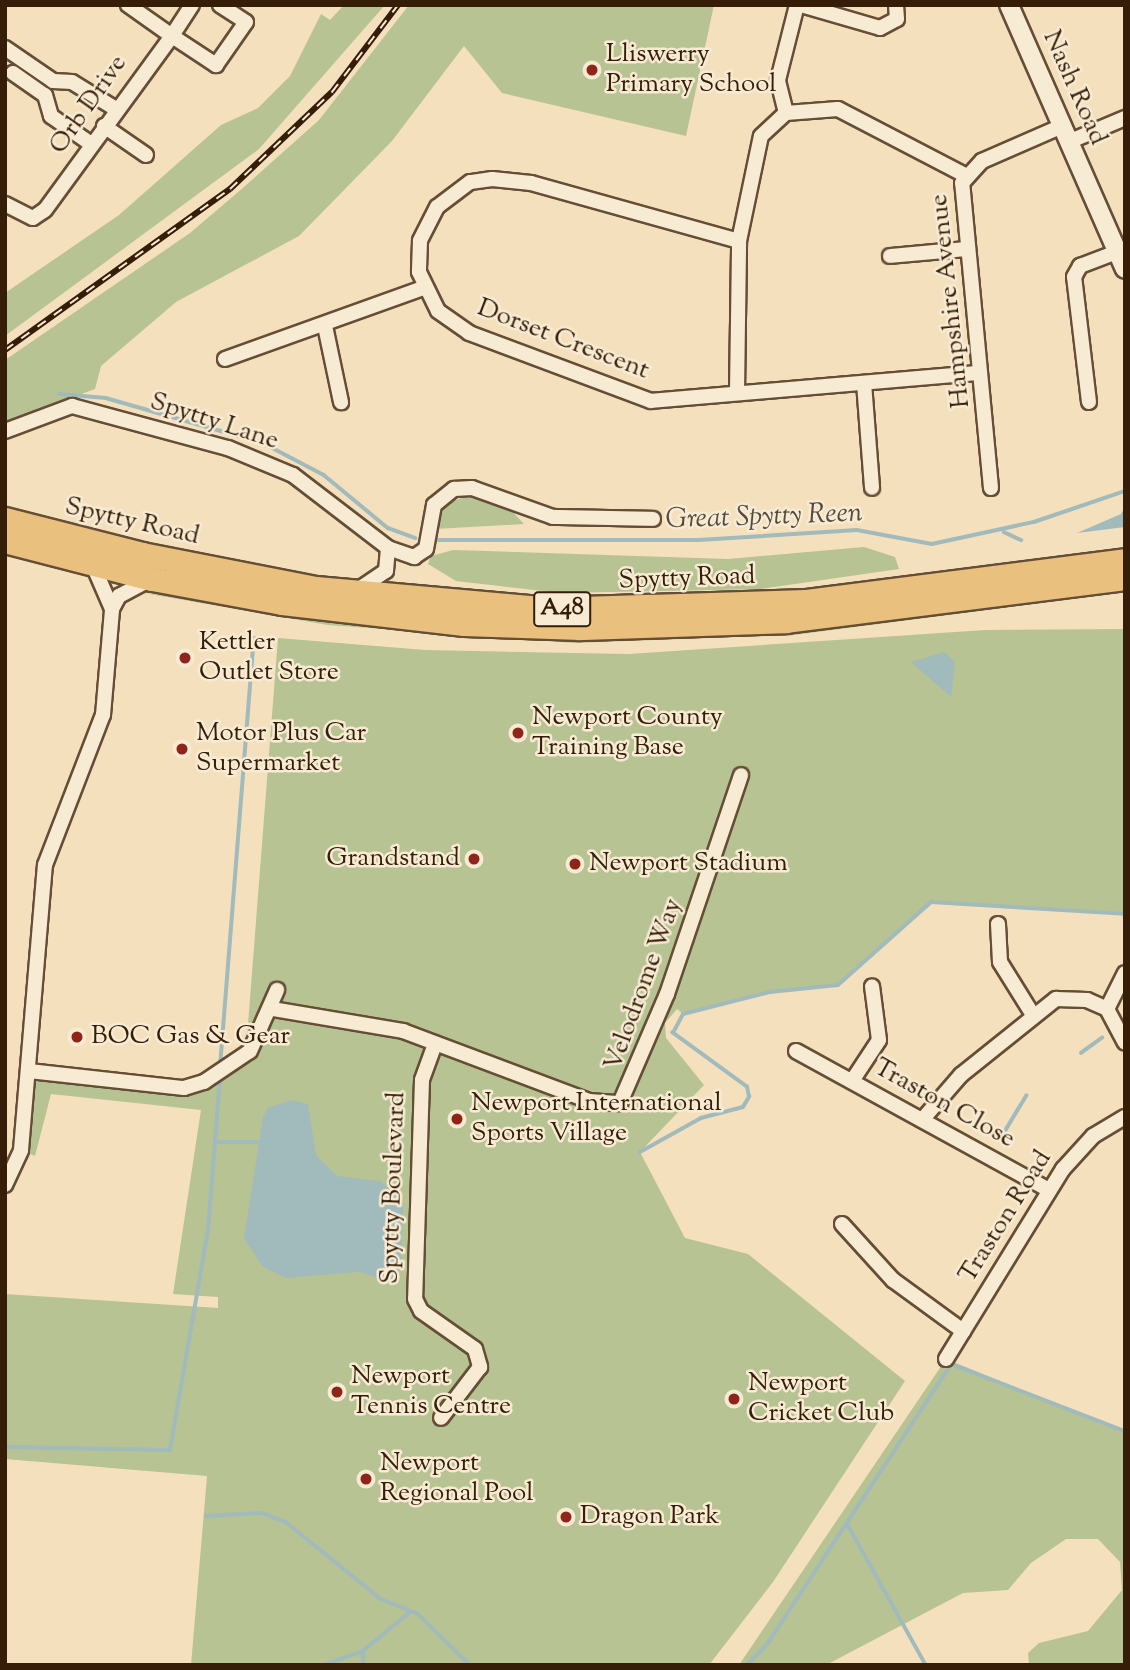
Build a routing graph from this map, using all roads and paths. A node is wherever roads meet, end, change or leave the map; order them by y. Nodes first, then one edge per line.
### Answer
1 (128, 5) edge
2 (192, 5) edge
3 (220, 5) edge
4 (799, 5) edge
5 (896, 5) edge
6 (1009, 5) edge
7 (172, 36) junction
8 (5, 48) edge
9 (13, 73) dead end
10 (116, 110) junction
11 (786, 113) junction
12 (1125, 118) edge
13 (104, 126) junction
14 (1064, 134) junction
15 (91, 144) junction
16 (146, 155) dead end
17 (965, 174) junction
18 (5, 204) edge
19 (739, 241) junction
20 (965, 249) junction
21 (890, 256) dead end
22 (1121, 260) edge
23 (423, 288) junction
24 (324, 326) junction
25 (225, 359) dead end
26 (979, 373) junction
27 (864, 383) junction
28 (737, 392) junction
29 (341, 402) dead end
30 (1089, 402) dead end
31 (5, 431) edge
32 (872, 488) dead end
33 (991, 488) dead end
34 (5, 519) edge
35 (653, 519) dead end
36 (5, 541) edge
37 (388, 548) junction
38 (1125, 560) edge
39 (93, 565) junction
40 (386, 571) junction
41 (1125, 578) edge
42 (152, 579) junction
43 (274, 581) junction
44 (472, 605) junction
45 (111, 609) junction
46 (741, 775) dead end
47 (998, 924) dead end
48 (1125, 973) edge
49 (872, 986) dead end
50 (276, 990) dead end
51 (274, 1009) junction
52 (1107, 1009) junction
53 (1033, 1015) junction
54 (1125, 1043) edge
55 (435, 1044) junction
56 (796, 1051) dead end
57 (29, 1071) junction
58 (852, 1081) junction
59 (1125, 1117) edge
60 (922, 1120) junction
61 (5, 1185) edge
62 (1049, 1190) junction
63 (842, 1224) dead end
64 (963, 1331) junction
65 (947, 1359) dead end
66 (441, 1418) dead end

1 - 7 street
2 - 7 street, Orb Drive
3 - 7 street
4 - 5 street
4 - 11 street
6 - 14 street, Nash Road
7 - 10 street, Orb Drive
8 - 10 street
9 - 15 street
10 - 13 street, Orb Drive
11 - 17 street
11 - 19 street
12 - 14 street, Hampshire Avenue
13 - 15 street, Orb Drive
13 - 16 street
14 - 17 street, Hampshire Avenue
14 - 22 street, Nash Road
15 - 18 street, Orb Drive
17 - 20 street, Hampshire Avenue
19 - 23 street
19 - 28 street
20 - 21 street
20 - 26 street, Hampshire Avenue
22 - 30 street
23 - 24 street
23 - 28 street, Dorset Crescent
24 - 25 street
24 - 29 street
26 - 27 street, Dorset Crescent
26 - 33 street, Hampshire Avenue
27 - 28 street, Dorset Crescent
27 - 32 street
31 - 37 street, Spytty Lane
34 - 43 main road, Spytty Road / A48
35 - 37 street, Spytty Lane
36 - 39 main road, Spytty Road / A48
37 - 40 street
38 - 44 main road, Spytty Road / A48
39 - 42 main road, Spytty Road / A48
39 - 45 street
40 - 43 street
40 - 44 street
41 - 42 main road, Spytty Road / A48
42 - 45 street
43 - 44 main road, Spytty Road / A48
45 - 57 street
46 - 55 street, Velodrome Way
47 - 53 street
48 - 52 street
49 - 58 street, Traston Close
50 - 51 street
51 - 55 street, Velodrome Way
51 - 57 street
52 - 53 street
52 - 54 street
53 - 60 street
55 - 66 street, Spytty Boulevard
56 - 58 street, Traston Close
57 - 61 street
58 - 60 street, Traston Close
59 - 62 street, Traston Road
60 - 62 street, Traston Close
62 - 64 street, Traston Road
63 - 64 street
64 - 65 street, Traston Road

